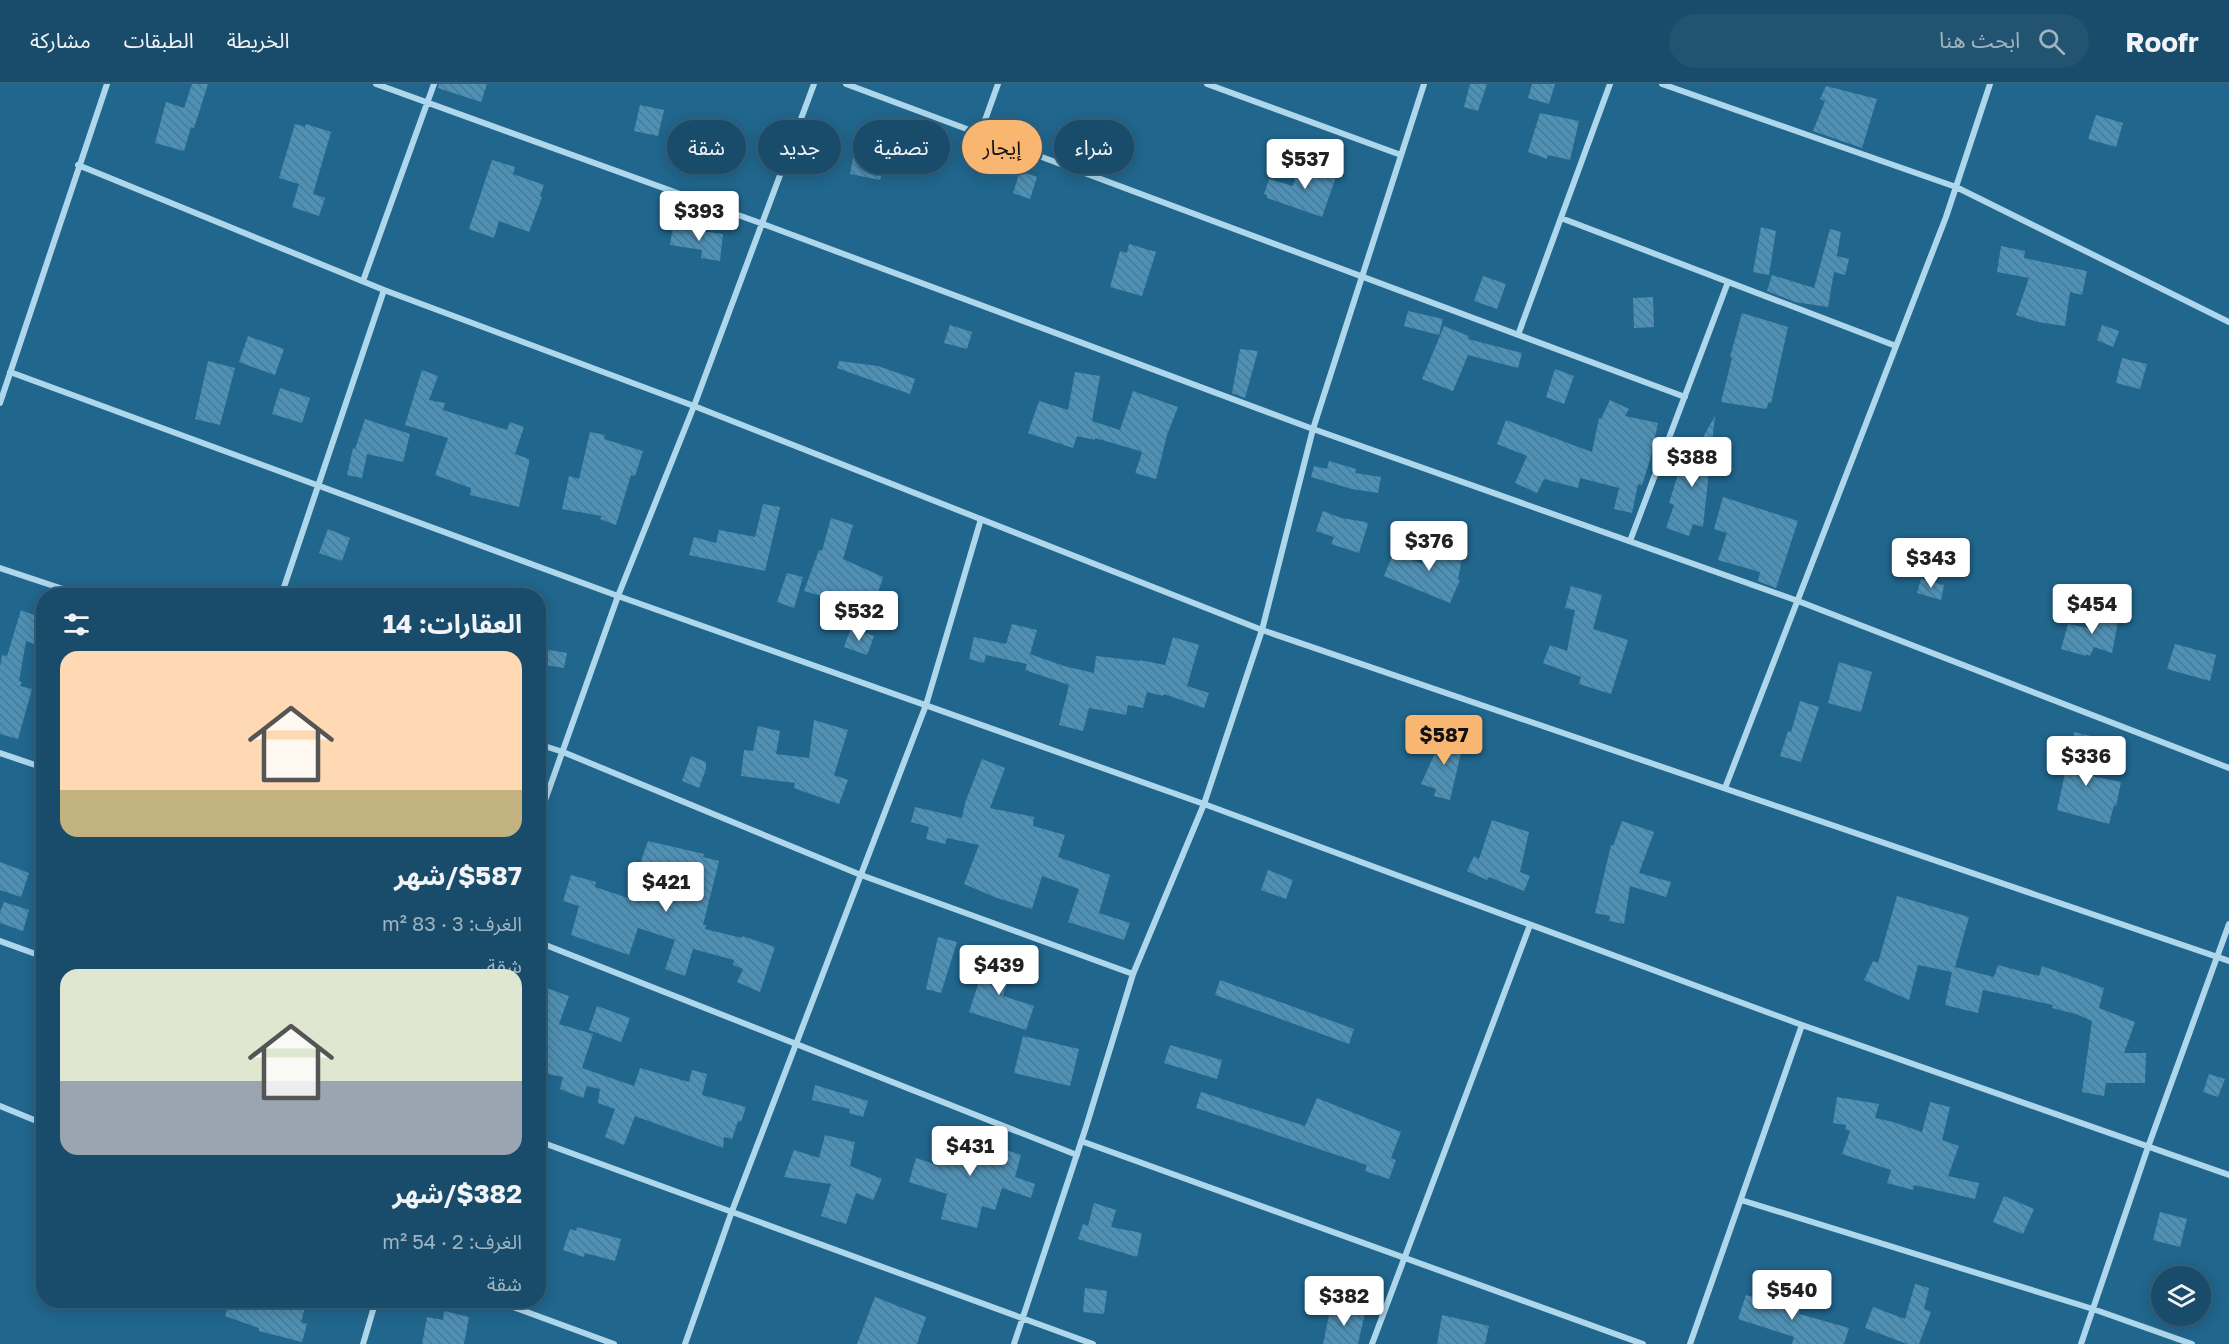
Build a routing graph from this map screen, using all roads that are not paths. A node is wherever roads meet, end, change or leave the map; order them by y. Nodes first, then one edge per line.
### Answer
1 (107, 84) edge
2 (376, 84) edge
3 (434, 84) edge
4 (814, 84) edge
5 (846, 84) edge
6 (998, 84) edge
7 (1207, 84) edge
8 (1424, 84) edge
9 (1610, 84) edge
10 (1662, 84) edge
11 (1990, 84) edge
12 (427, 103) junction
13 (985, 120) edge
14 (962, 127) edge
15 (1401, 154) junction
16 (1042, 157) edge
17 (78, 165) junction
18 (1956, 188) junction
19 (1561, 218) junction
20 (762, 224) junction
21 (1362, 276) junction
22 (363, 281) junction
23 (1728, 282) junction
24 (384, 290) junction
25 (2229, 321) edge
26 (1518, 335) junction
27 (1896, 346) junction
28 (10, 372) junction
29 (1685, 397) junction
30 (0, 403) edge
31 (694, 406) junction
32 (1312, 429) junction
33 (318, 485) junction
34 (981, 519) junction
35 (1630, 541) junction
36 (0, 568) edge
37 (60, 588) edge
38 (284, 588) edge
39 (618, 596) junction
40 (1798, 601) junction
41 (1262, 630) junction
42 (926, 705) junction
43 (546, 747) edge
44 (563, 752) junction
45 (0, 753) edge
46 (36, 765) edge
47 (2229, 768) edge
48 (1725, 788) junction
49 (546, 798) edge
50 (1204, 804) junction
51 (861, 875) junction
52 (2229, 924) edge
53 (1530, 925) junction
54 (0, 941) edge
55 (546, 945) edge
56 (36, 954) edge
57 (2217, 956) junction
58 (2229, 961) edge
59 (1133, 974) junction
60 (1802, 1025) junction
61 (796, 1045) junction
62 (0, 1106) edge
63 (36, 1121) edge
64 (1081, 1141) junction
65 (546, 1144) edge
66 (2148, 1146) junction
67 (1077, 1155) junction
68 (2229, 1175) edge
69 (1741, 1200) junction
70 (732, 1211) junction
71 (1404, 1258) junction
72 (374, 1308) edge
73 (516, 1308) edge
74 (2093, 1309) junction
75 (1023, 1318) junction
76 (363, 1344) edge
77 (614, 1344) edge
78 (685, 1344) edge
79 (1014, 1344) edge
80 (1093, 1344) edge
81 (1372, 1344) edge
82 (1643, 1344) edge
83 (1690, 1344) edge
84 (2081, 1344) edge
85 (2192, 1344) edge

1 - 17 street
2 - 12 street
3 - 12 street
4 - 20 street
5 - 14 street
6 - 13 street
7 - 15 street
8 - 15 street
9 - 19 street
10 - 18 street
11 - 18 street
12 - 20 street
12 - 22 street
15 - 21 street
16 - 21 street
17 - 22 street
17 - 28 street
18 - 25 street
18 - 27 street
19 - 23 street
19 - 26 street
20 - 31 street
20 - 32 street
21 - 26 street
21 - 32 street
22 - 24 street
23 - 27 street
23 - 29 street
24 - 31 street
24 - 33 street
26 - 29 street
27 - 40 street
28 - 30 street
28 - 33 street
29 - 35 street
31 - 34 street
31 - 39 street
32 - 35 street
32 - 41 street
33 - 38 street
33 - 39 street
34 - 41 street
34 - 42 street
35 - 40 street
36 - 37 street
39 - 42 street
39 - 44 street
40 - 47 street
40 - 48 street
41 - 48 street
41 - 50 street
42 - 50 street
42 - 51 street
43 - 44 street
44 - 49 street
44 - 51 street
45 - 46 street
48 - 57 street
50 - 53 street
50 - 59 street
51 - 59 street
51 - 61 street
52 - 57 street
53 - 60 street
53 - 71 street
54 - 56 street
55 - 61 street
57 - 58 street
57 - 66 street
59 - 64 street
60 - 66 street
60 - 69 street
61 - 67 street
61 - 70 street
62 - 63 street
64 - 67 street
64 - 71 street
65 - 70 street
66 - 68 street
66 - 74 street
67 - 75 street
69 - 74 street
69 - 83 street
70 - 75 street
70 - 78 street
71 - 81 street
71 - 82 street
72 - 76 street
73 - 77 street
74 - 84 street
74 - 85 street
75 - 79 street
75 - 80 street

